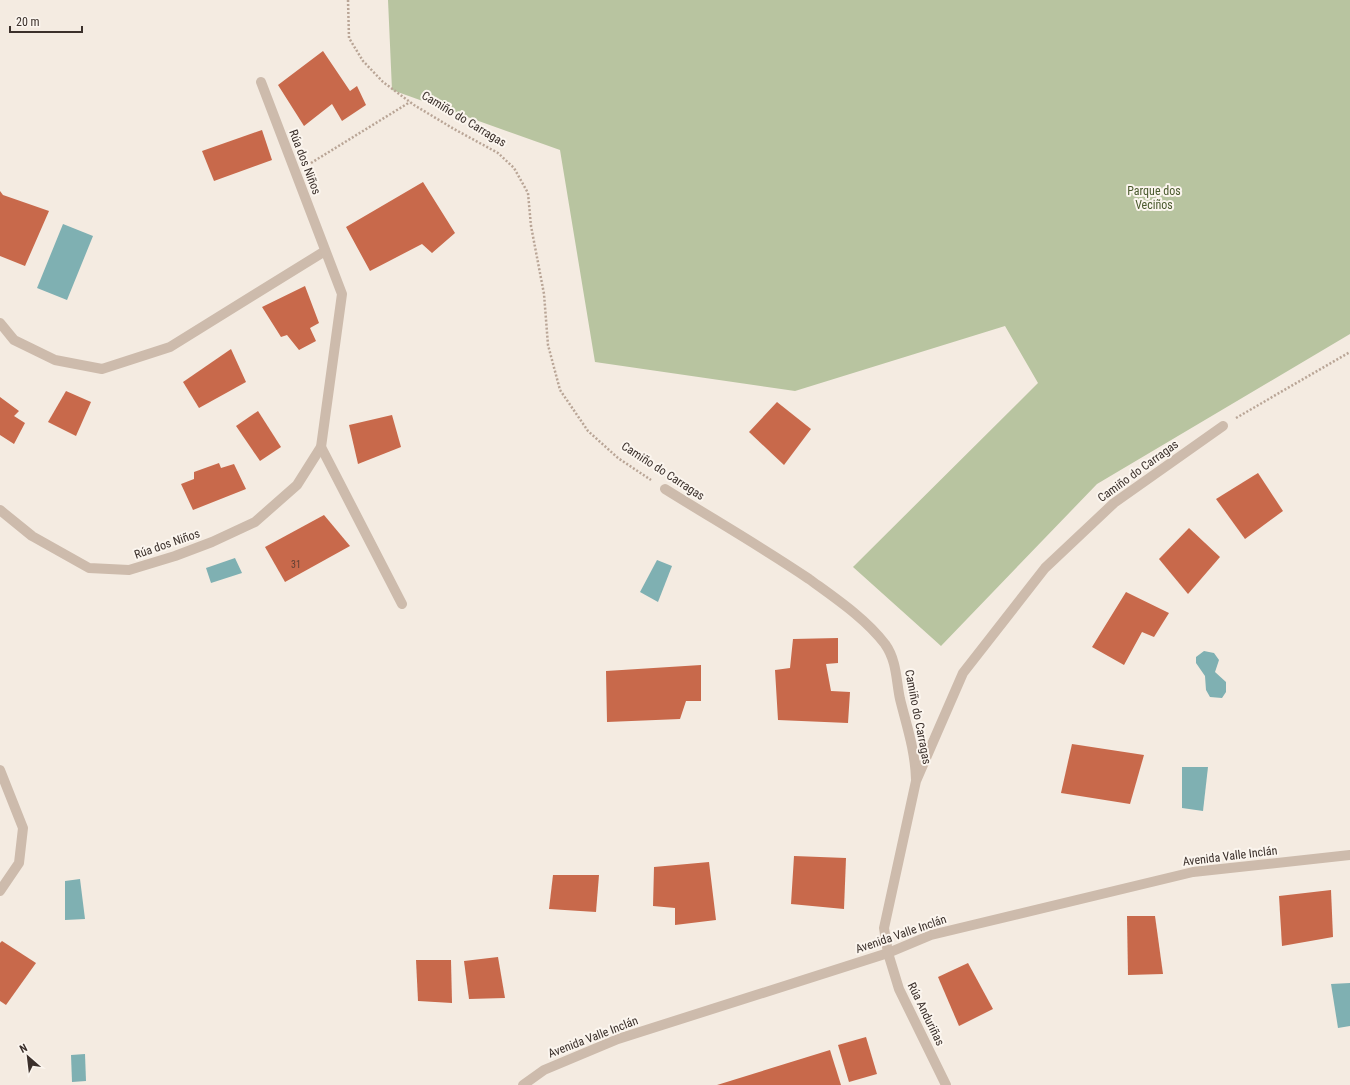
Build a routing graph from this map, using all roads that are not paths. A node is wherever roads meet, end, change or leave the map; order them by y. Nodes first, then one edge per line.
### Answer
1 (261, 82) dead end
2 (325, 251) junction
3 (0, 323) edge
4 (1223, 426) road end
5 (322, 447) junction
6 (665, 489) road end
7 (0, 510) edge
8 (402, 604) dead end
9 (0, 770) edge
10 (916, 781) junction
11 (1350, 855) edge
12 (0, 891) edge
13 (888, 953) junction
14 (523, 1085) edge
15 (946, 1085) edge

1 - 2 street, Rúa dos Niños
2 - 3 street
2 - 5 street, Rúa dos Niños
4 - 10 street, Camiño do Carragas
5 - 7 street, Rúa dos Niños
5 - 8 street
6 - 10 street, Camiño do Carragas
9 - 12 street
10 - 13 street, Camiño do Carragas
11 - 13 street, Avenida Valle Inclán
13 - 14 street, Avenida Valle Inclán
13 - 15 street, Rúa Anduriñas

